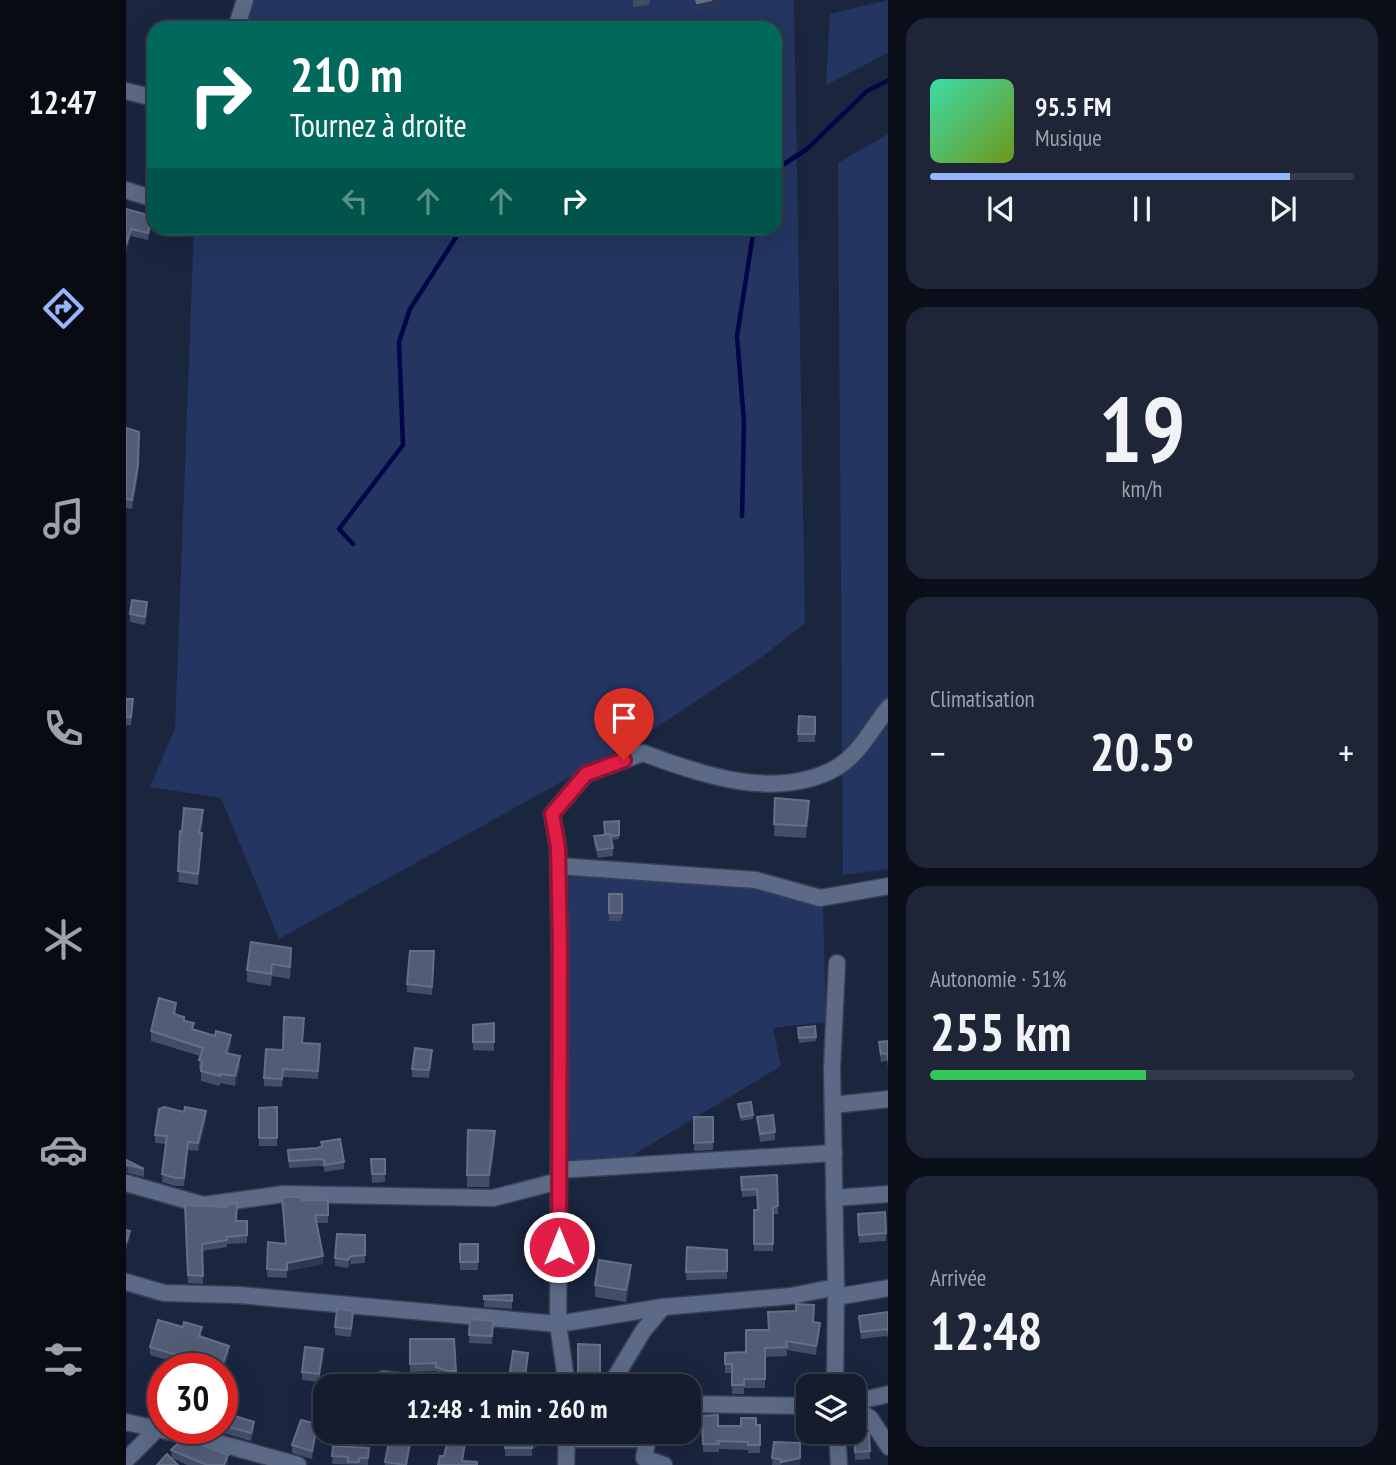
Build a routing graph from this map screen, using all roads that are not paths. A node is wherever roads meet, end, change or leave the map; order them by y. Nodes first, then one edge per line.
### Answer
1 (245, 0) edge
2 (238, 21) edge
3 (126, 91) edge
4 (147, 97) edge
5 (126, 190) edge
6 (147, 197) edge
7 (888, 708) edge
8 (558, 866) junction
9 (888, 886) edge
10 (837, 963) dead end
11 (888, 1099) edge
12 (833, 1105) junction
13 (834, 1153) junction
14 (559, 1176) junction
15 (126, 1183) edge
16 (888, 1194) edge
17 (834, 1198) junction
18 (126, 1282) edge
19 (888, 1288) edge
20 (836, 1292) junction
21 (663, 1307) junction
22 (558, 1324) junction
23 (565, 1374) edge
24 (617, 1374) edge
25 (835, 1374) edge
26 (888, 1394) edge
27 (866, 1399) edge
28 (701, 1404) edge
29 (796, 1406) edge
30 (866, 1416) edge
31 (126, 1422) edge
32 (147, 1427) edge
33 (147, 1439) edge
34 (206, 1444) edge
35 (567, 1444) edge
36 (838, 1444) edge
37 (888, 1447) edge
38 (126, 1460) edge
39 (262, 1461) edge
40 (643, 1461) edge
41 (298, 1465) edge
42 (566, 1465) edge
43 (664, 1465) edge
44 (839, 1465) edge

1 - 2 street
3 - 4 street
5 - 6 street
7 - 8 street
8 - 9 street
8 - 14 street
10 - 12 street
11 - 12 street
12 - 13 street
13 - 14 street
13 - 17 street
14 - 15 street
14 - 22 street
16 - 17 street
17 - 20 street
18 - 22 street
19 - 20 street
20 - 21 street
20 - 25 street
21 - 22 street
21 - 24 street
22 - 23 street
26 - 27 street
28 - 29 street
30 - 37 street
31 - 32 street
33 - 38 street
34 - 39 street
35 - 42 street
36 - 44 street
39 - 41 street
40 - 43 street

